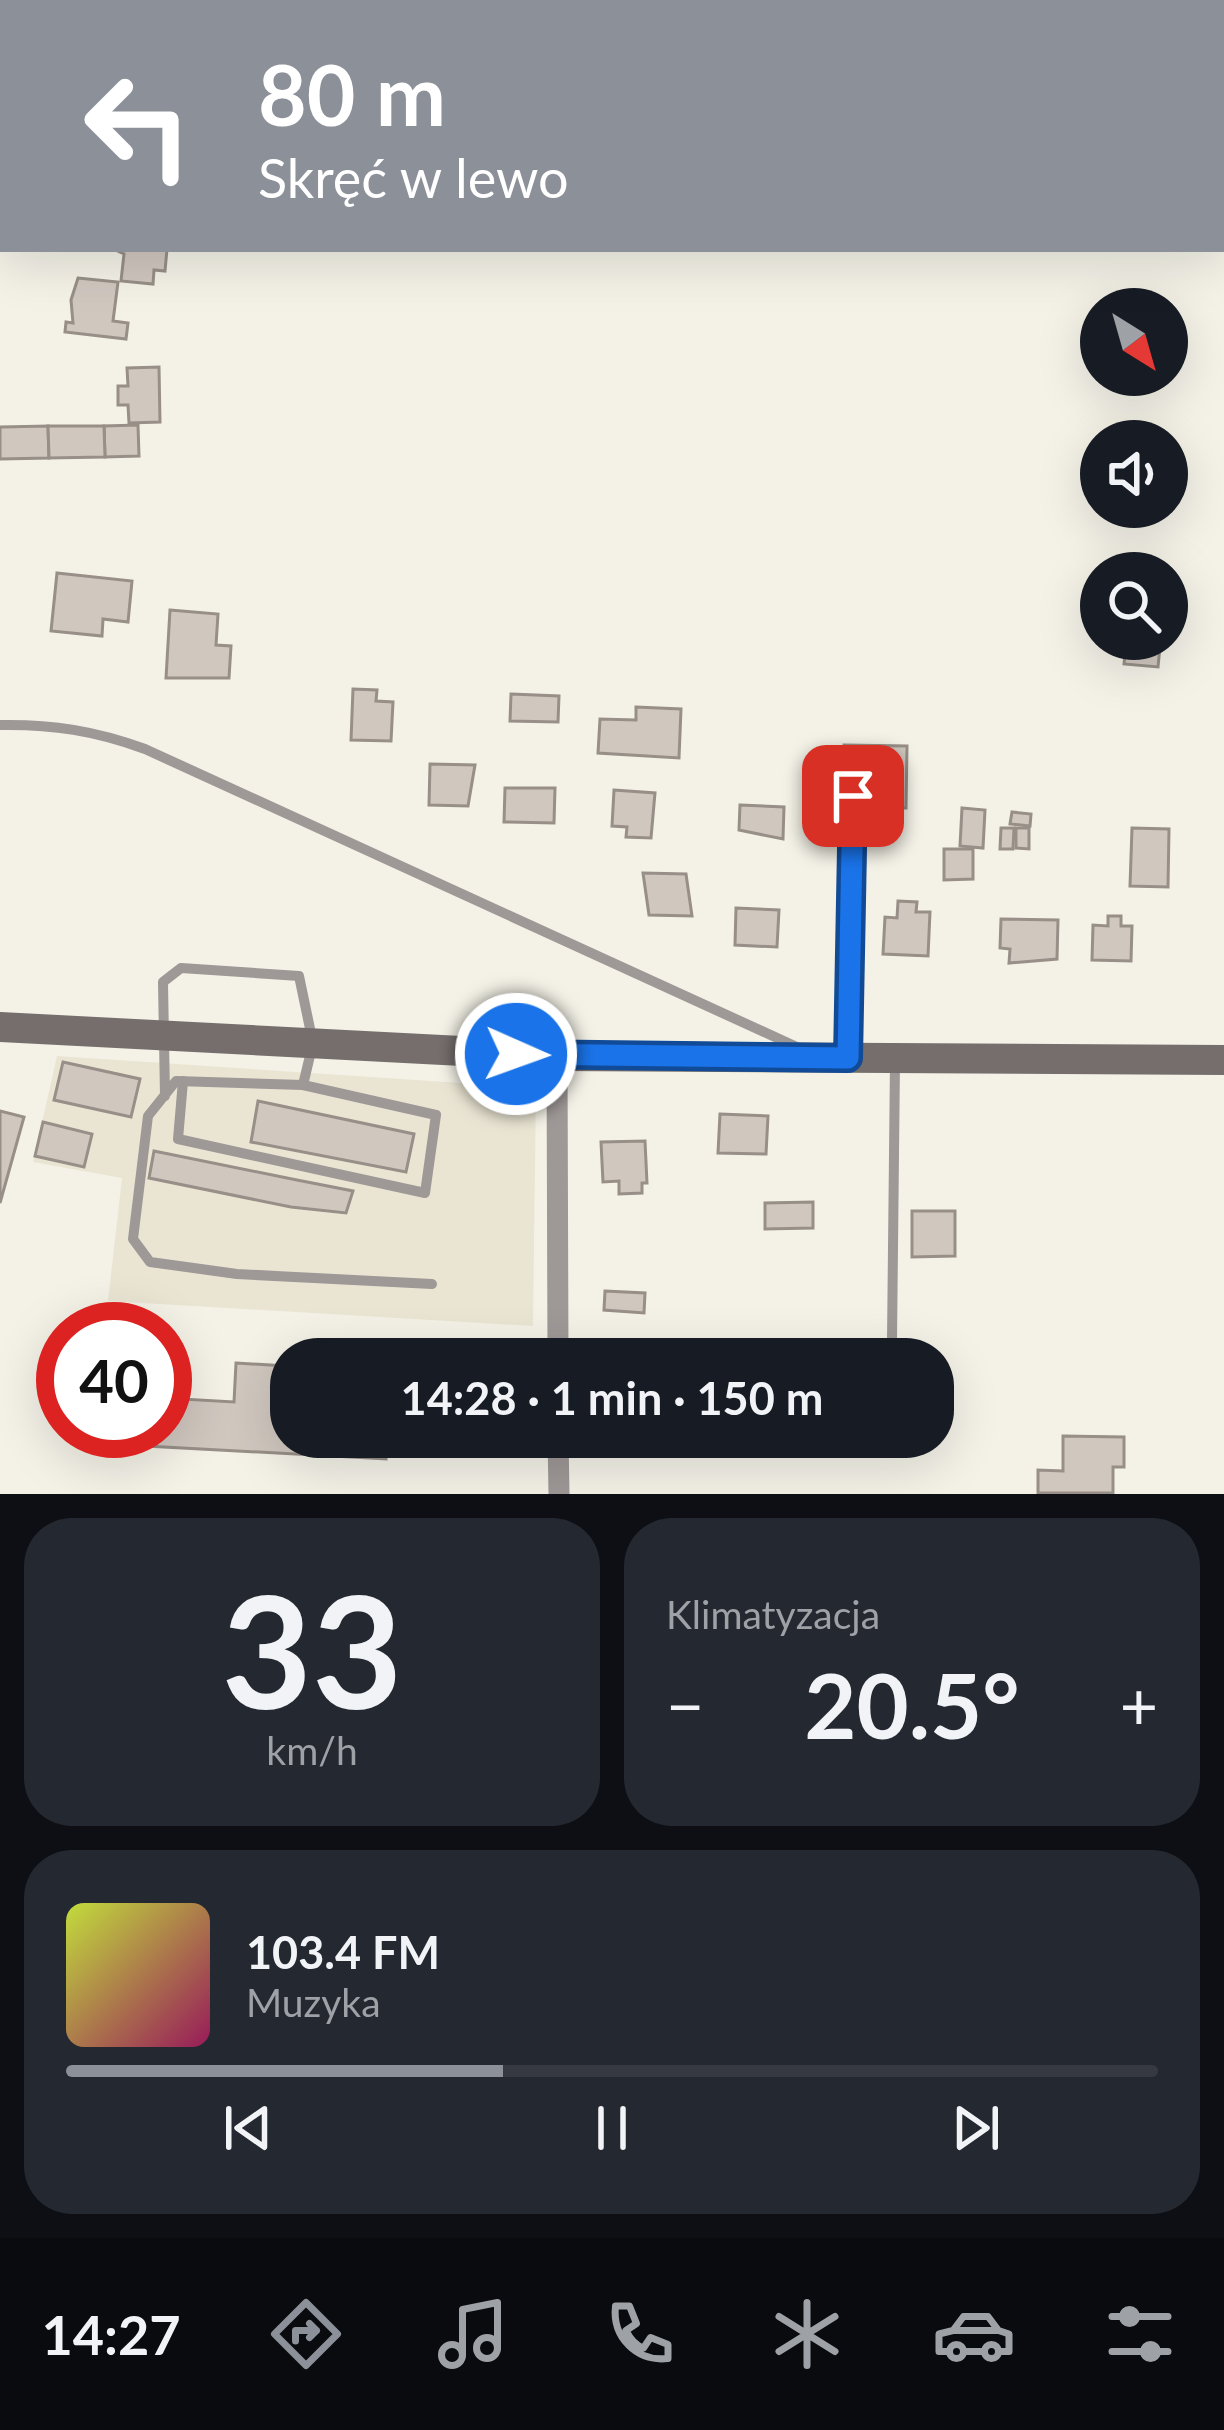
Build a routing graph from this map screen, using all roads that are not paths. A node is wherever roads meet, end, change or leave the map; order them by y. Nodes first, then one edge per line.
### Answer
1 (0, 724) edge
2 (853, 796) dead end
3 (0, 1027) edge
4 (160, 1035) junction
5 (313, 1043) junction
6 (556, 1056) junction
7 (833, 1058) junction
8 (895, 1058) junction
9 (1224, 1060) edge
10 (183, 1081) junction
11 (303, 1085) junction
12 (165, 1096) junction
13 (432, 1284) dead end
14 (551, 1338) edge
15 (892, 1338) edge
16 (559, 1458) edge
17 (559, 1494) edge

1 - 7 lane
2 - 7 lane
3 - 4 street
4 - 5 street
4 - 5 lane
4 - 12 lane
5 - 6 street
5 - 11 lane
6 - 7 street
6 - 14 street
7 - 8 street
8 - 9 street
8 - 15 lane
10 - 11 lane
10 - 11 lane
10 - 12 lane
12 - 13 lane
16 - 17 street

